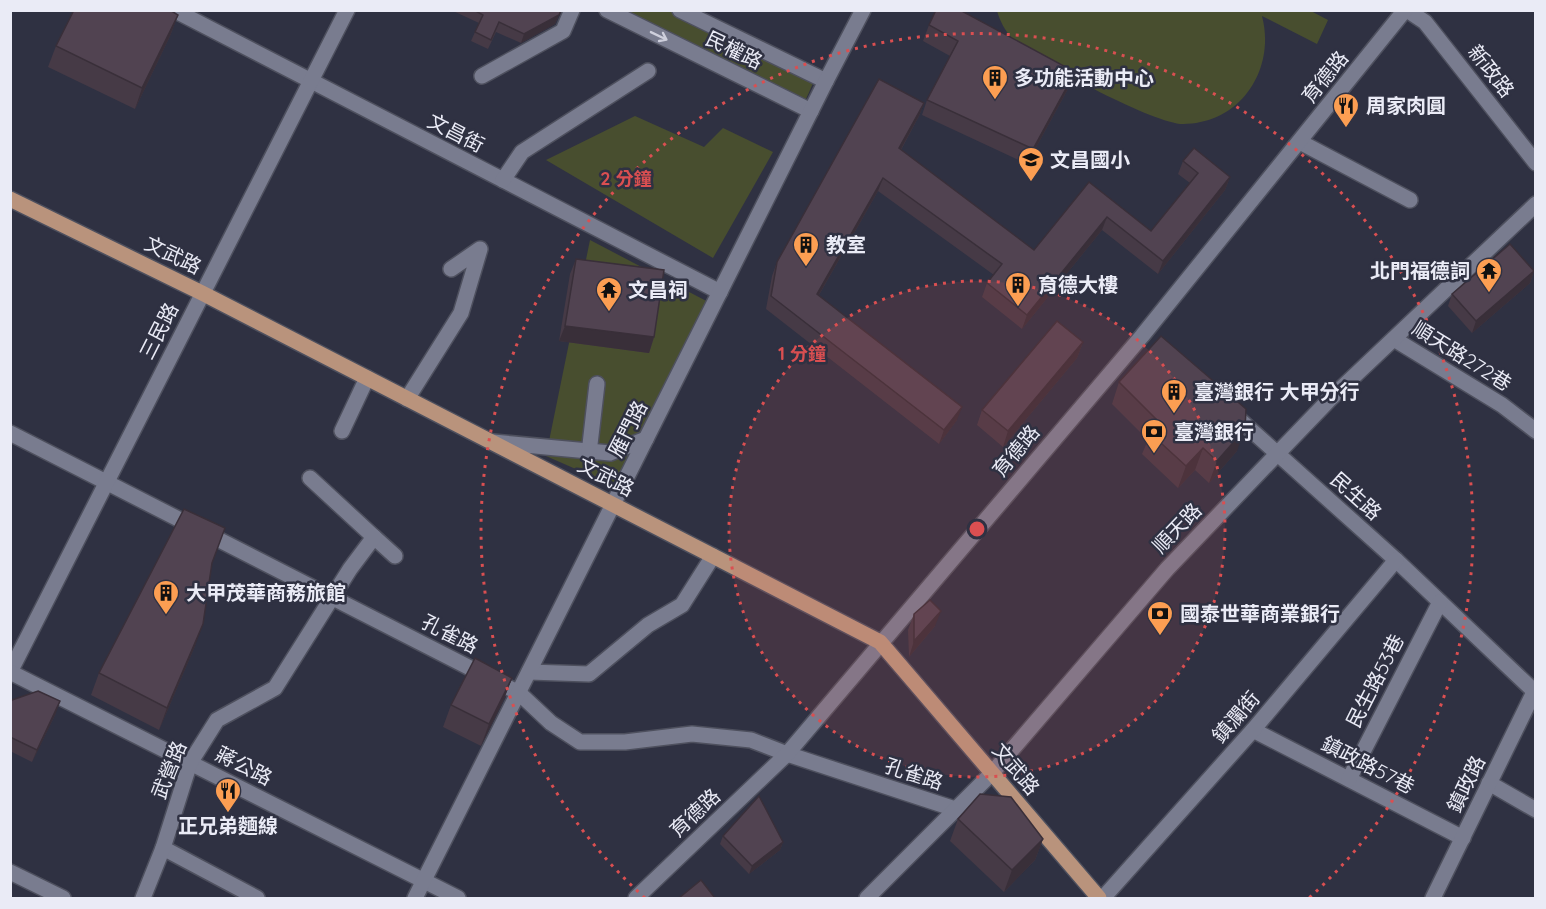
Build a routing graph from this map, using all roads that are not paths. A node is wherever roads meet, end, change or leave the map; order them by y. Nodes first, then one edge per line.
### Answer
1 (174, 10) edge
2 (347, 10) edge
3 (572, 10) edge
4 (607, 10) edge
5 (680, 10) edge
6 (863, 10) edge
7 (1406, 10) edge
8 (648, 71) dead end
9 (483, 76) dead end
10 (311, 81) junction
11 (826, 81) junction
12 (810, 111) junction
13 (1300, 142) junction
14 (1536, 163) edge
15 (503, 180) junction
16 (10, 199) edge
17 (1410, 200) dead end
18 (1536, 204) edge
19 (451, 269) dead end
20 (720, 292) junction
21 (202, 293) junction
22 (1394, 339) junction
23 (367, 378) junction
24 (597, 384) dead end
25 (407, 399) junction
26 (1224, 406) edge
27 (1536, 430) edge
28 (342, 431) dead end
29 (10, 433) edge
30 (646, 439) junction
31 (492, 442) junction
32 (589, 453) junction
33 (1278, 453) junction
34 (310, 478) dead end
35 (106, 482) junction
36 (613, 504) junction
37 (374, 537) junction
38 (395, 556) dead end
39 (713, 556) junction
40 (1396, 561) junction
41 (333, 598) junction
42 (1440, 602) junction
43 (880, 642) junction
44 (10, 672) edge
45 (529, 672) junction
46 (1535, 691) edge
47 (519, 693) junction
48 (1253, 730) junction
49 (787, 754) junction
50 (190, 763) junction
51 (992, 773) junction
52 (1349, 779) junction
53 (1489, 783) junction
54 (955, 809) junction
55 (1536, 810) edge
56 (1463, 838) junction
57 (163, 848) junction
58 (10, 872) edge
59 (424, 881) junction
60 (63, 898) edge
61 (143, 898) edge
62 (257, 898) edge
63 (415, 898) edge
64 (458, 898) edge
65 (636, 898) edge
66 (867, 898) edge
67 (1101, 898) edge
68 (1433, 898) edge

1 - 10 street, 文昌街
2 - 10 street, 三民路
3 - 9 street
4 -> 12 street, 民權路
5 - 11 street, 民權路
6 - 11 street, 雁門路
7 - 13 street, 育德路
7 - 14 street, 新政路
8 - 15 street
10 - 15 street, 文昌街
10 - 21 street, 三民路
11 - 12 street, 雁門路
12 - 20 street, 雁門路
13 - 17 street
13 - 43 street, 育德路
15 - 20 street, 文昌街
16 - 21 main road, 文武路
18 - 22 street, 順天路
19 - 25 street
20 - 30 street, 雁門路
21 - 23 main road, 文武路
21 - 35 street, 三民路
22 - 27 street, 順天路272巷
22 - 33 street, 順天路
23 - 25 main road, 文武路
23 - 28 street
24 - 32 street
25 - 31 main road, 文武路
26 - 33 street, 民生路
29 - 35 street, 孔雀路
30 - 32 street
30 - 36 street, 雁門路
31 - 32 street
31 - 36 main road, 文武路
33 - 40 street, 民生路
33 - 51 street, 順天路
34 - 37 street
35 - 41 street, 孔雀路
35 - 44 street, 三民路
36 - 39 main road, 文武路
36 - 45 street, 雁門路
37 - 38 street
37 - 41 street, 武營路
39 - 43 main road, 文武路
39 - 45 street
40 - 42 street, 民生路
40 - 48 street, 鎮瀾街
41 - 47 street, 孔雀路
41 - 50 street, 武營路
42 - 46 street, 民生路
42 - 52 street, 民生路53巷
43 - 49 street, 育德路
43 - 51 main road, 文武路
44 - 50 street, 蔣公路
45 - 47 street, 雁門路
46 - 53 street, 鎮政路
47 - 49 street, 孔雀路
47 - 59 street, 雁門路
48 - 52 street, 鎮政路57巷
48 - 67 street, 鎮瀾街
49 - 54 street, 孔雀路
49 - 65 street, 育德路
50 - 57 street, 武營路
50 - 59 street, 蔣公路
51 - 54 street, 順天路
51 - 67 main road, 文武路
52 - 56 street, 鎮政路57巷
53 - 55 street
53 - 56 street, 鎮政路
54 - 66 street, 順天路
56 - 68 street, 鎮政路
57 - 61 street, 武營路
57 - 62 street
58 - 60 street
59 - 63 street, 雁門路
59 - 64 street, 蔣公路

